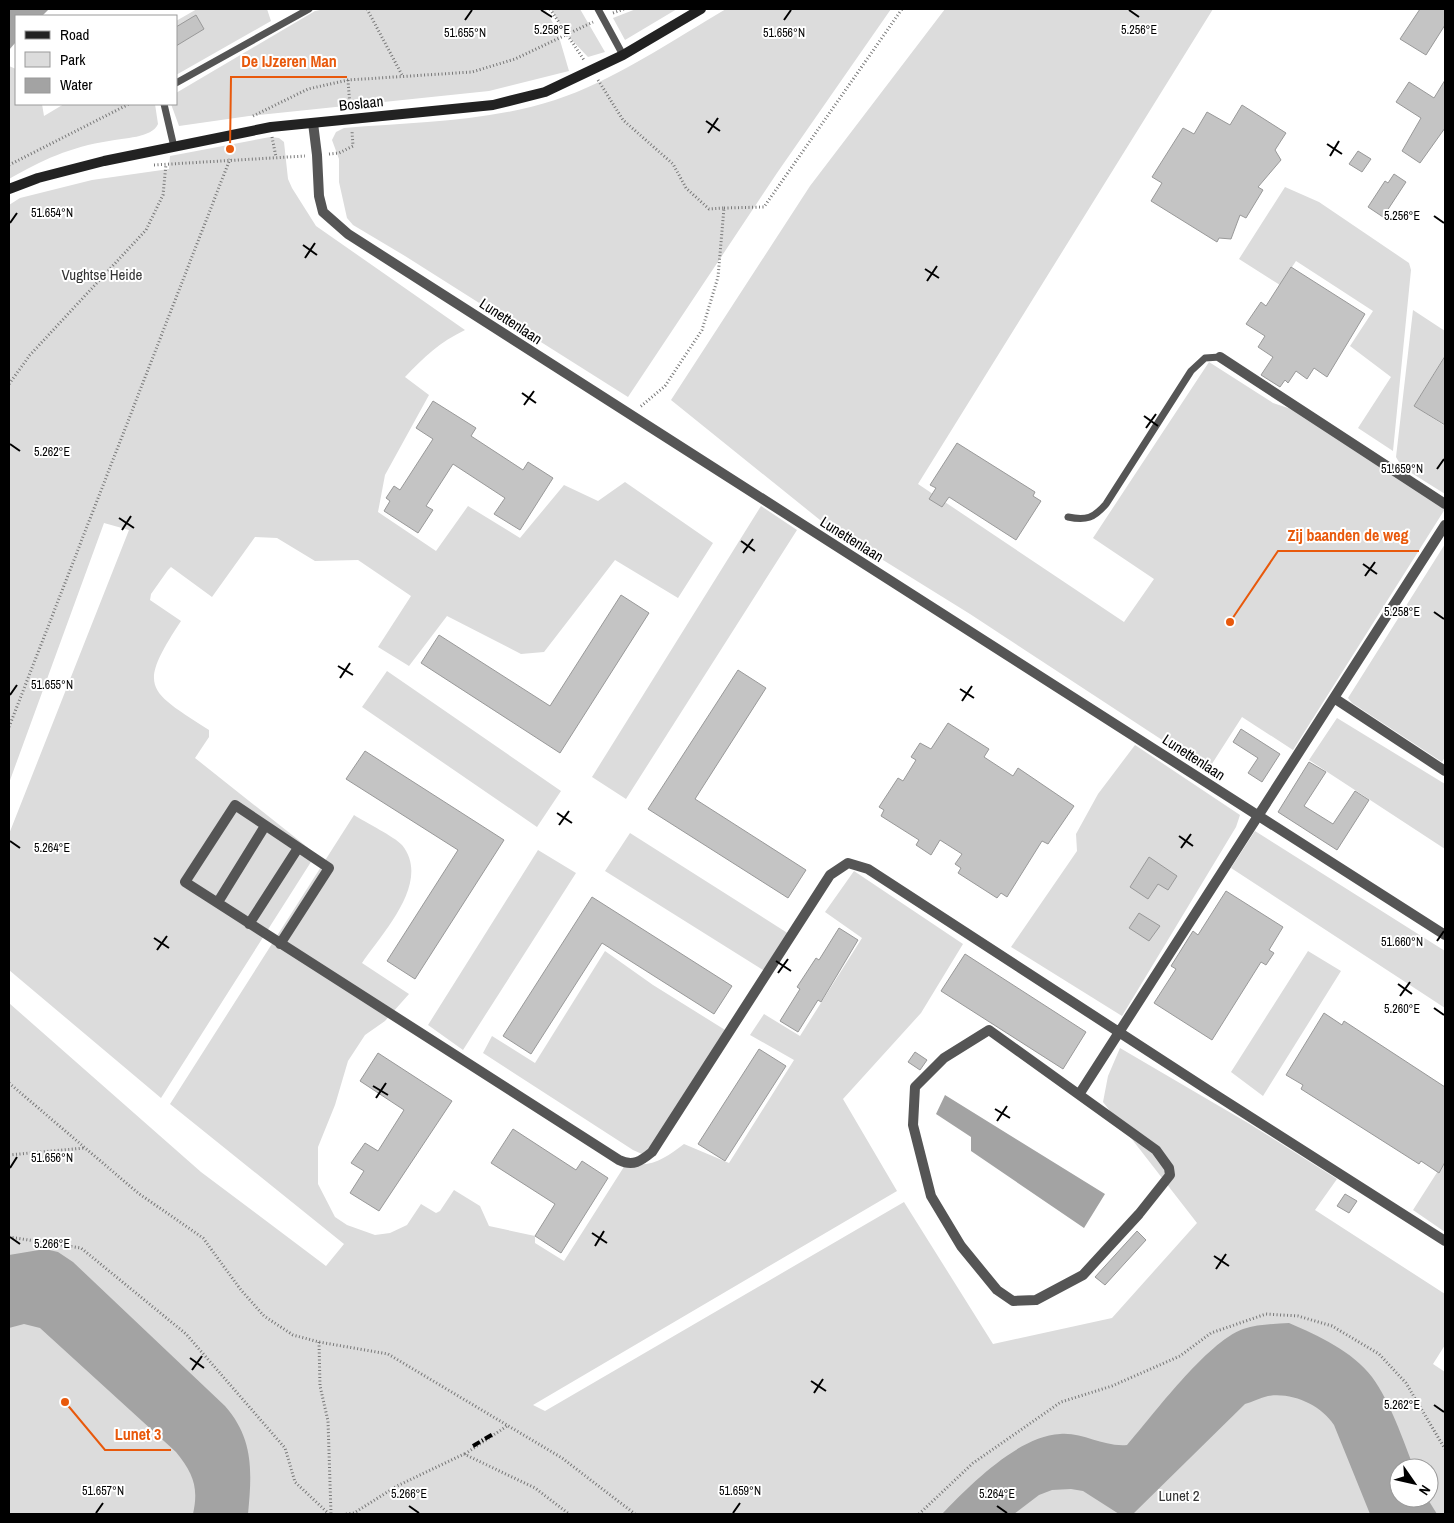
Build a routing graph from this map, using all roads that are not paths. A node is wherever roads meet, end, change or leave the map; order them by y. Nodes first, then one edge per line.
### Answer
1 (309, 9) edge
2 (598, 9) edge
3 (701, 9) edge
4 (623, 55) junction
5 (178, 82) edge
6 (164, 105) edge
7 (312, 123) junction
8 (174, 147) junction
9 (9, 189) edge
10 (1220, 357) joint
11 (1445, 504) edge
12 (1068, 517) dead end
13 (1445, 525) edge
14 (1334, 698) junction
15 (1445, 769) edge
16 (1259, 816) junction
17 (265, 826) junction
18 (298, 848) junction
19 (218, 902) junction
20 (249, 924) junction
21 (1445, 935) edge
22 (280, 944) junction
23 (1119, 1033) junction
24 (1080, 1093) junction
25 (1445, 1241) edge

1 - 5 lane
2 - 4 lane
3 - 4 main road, Boslaan
4 - 7 main road, Boslaan
6 - 8 lane
7 - 8 main road, Boslaan
7 - 16 street, Lunettenlaan
8 - 9 main road, Boslaan
10 - 11 street
10 - 12 lane
13 - 14 street
14 - 15 street
14 - 16 street
16 - 21 street, Lunettenlaan
16 - 23 street
17 - 18 street
17 - 19 street
17 - 19 street
18 - 20 street
18 - 22 street
19 - 20 street
20 - 22 street
22 - 23 street
23 - 24 street
23 - 25 street
24 - 24 street

